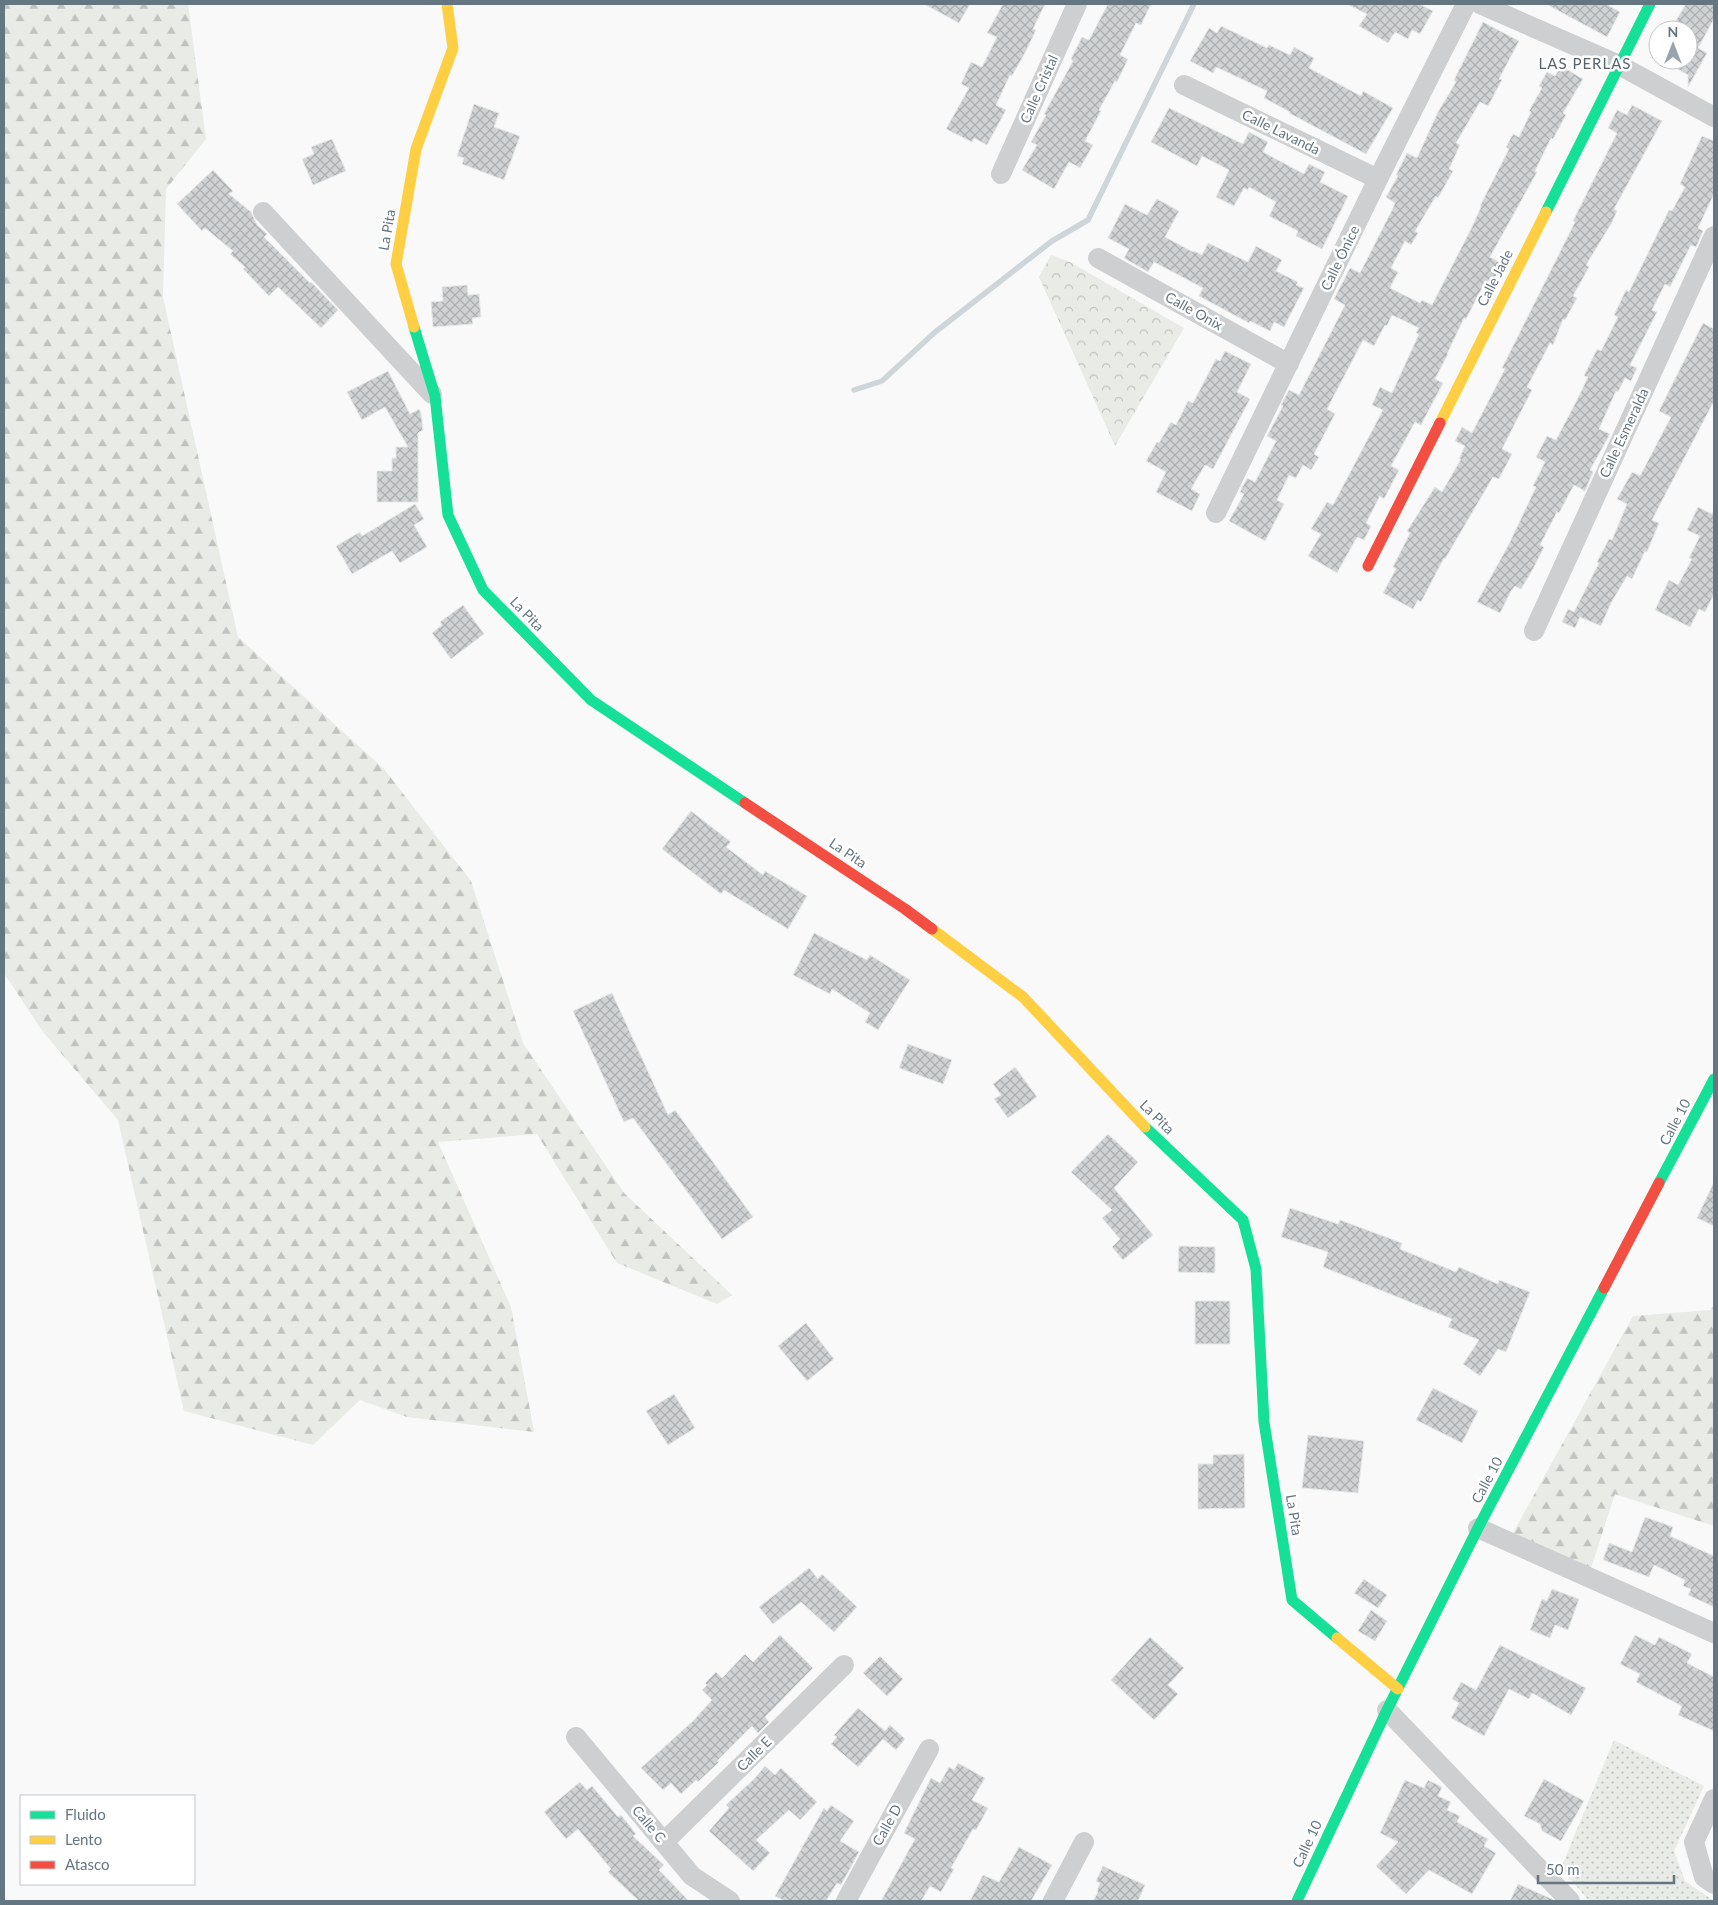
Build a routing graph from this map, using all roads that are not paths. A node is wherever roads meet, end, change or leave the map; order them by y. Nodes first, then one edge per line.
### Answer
1 (447, 4) edge
2 (1077, 4) edge
3 (1466, 4) edge
4 (1480, 4) edge
5 (1650, 4) edge
6 (1619, 65) junction
7 (1184, 85) dead end
8 (1714, 116) edge
9 (1001, 174) dead end
10 (1378, 179) junction
11 (263, 212) dead end
12 (1714, 236) edge
13 (1098, 258) dead end
14 (1289, 364) junction
15 (435, 396) junction
16 (1216, 513) dead end
17 (1368, 566) dead end
18 (1534, 631) dead end
19 (1714, 1079) edge
20 (1478, 1528) junction
21 (1714, 1633) edge
22 (844, 1666) dead end
23 (1398, 1689) junction
24 (1387, 1710) junction
25 (576, 1736) dead end
26 (929, 1749) dead end
27 (1714, 1799) edge
28 (664, 1842) junction
29 (1084, 1842) dead end
30 (1714, 1884) edge
31 (730, 1901) edge
32 (846, 1901) edge
33 (1054, 1901) edge
34 (1297, 1901) edge
35 (1570, 1901) edge

1 - 15 street, La Pita
2 - 9 street, Calle Cristal
3 - 10 street, Calle Ónice
4 - 6 street
5 - 6 street, Calle Jade
6 - 8 street
6 - 17 street, Calle Jade
7 - 10 street, Calle Lavanda
10 - 14 street, Calle Ónice
11 - 15 street
12 - 18 street, Calle Esmeralda
13 - 14 street, Calle Onix
14 - 16 street, Calle Ónice
15 - 23 street, La Pita
19 - 20 street, Calle 10
20 - 21 street
20 - 23 street, Calle 10
22 - 28 street, Calle E
23 - 24 street, Calle 10
24 - 34 street, Calle 10
24 - 35 street
25 - 28 street, Calle C
26 - 32 street, Calle D
27 - 30 street
28 - 31 street, Calle C
29 - 33 street

